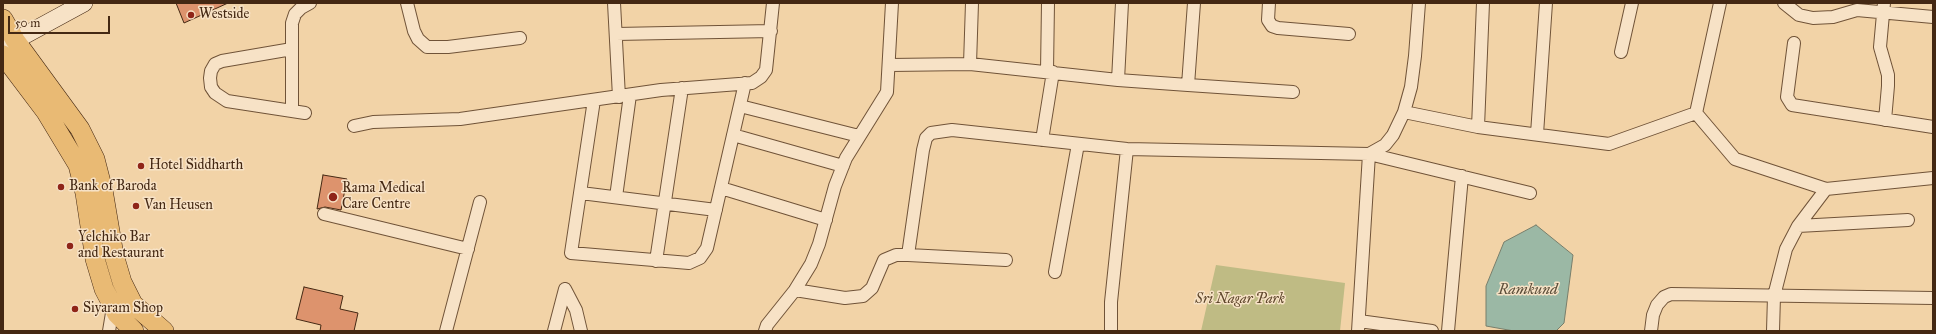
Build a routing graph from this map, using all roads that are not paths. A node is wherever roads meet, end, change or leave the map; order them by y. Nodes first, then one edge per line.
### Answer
1 (84, 3) edge
2 (310, 3) edge
3 (407, 3) edge
4 (614, 3) edge
5 (773, 3) edge
6 (892, 3) edge
7 (972, 3) edge
8 (1048, 3) edge
9 (1122, 3) edge
10 (1194, 3) edge
11 (1270, 3) edge
12 (1419, 3) edge
13 (1483, 3) edge
14 (1546, 3) edge
15 (1632, 3) edge
16 (1720, 3) edge
17 (1784, 3) edge
18 (1883, 7) edge
19 (1933, 17) edge
20 (3, 19) edge
21 (771, 31) junction
22 (616, 34) junction
23 (1349, 34) dead end
24 (520, 38) dead end
25 (9, 43) edge
26 (1794, 43) dead end
27 (292, 49) junction
28 (1621, 52) dead end
29 (3, 55) edge
30 (970, 64) junction
31 (890, 65) junction
32 (1050, 71) junction
33 (1118, 80) junction
34 (745, 83) junction
35 (1188, 85) junction
36 (682, 88) junction
37 (1293, 92) dead end
38 (624, 96) junction
39 (594, 100) junction
40 (740, 106) junction
41 (292, 111) junction
42 (1404, 112) junction
43 (1696, 113) junction
44 (306, 114) dead end
45 (1885, 120) junction
46 (354, 126) dead end
47 (1478, 127) junction
48 (1933, 127) edge
49 (1537, 134) junction
50 (733, 135) junction
51 (859, 136) junction
52 (1042, 140) junction
53 (1078, 144) junction
54 (1127, 149) junction
55 (1369, 154) junction
56 (843, 166) junction
57 (1462, 176) junction
58 (1933, 178) edge
59 (721, 188) junction
60 (1826, 189) junction
61 (581, 193) junction
62 (1530, 193) dead end
63 (616, 197) junction
64 (480, 202) dead end
65 (664, 204) junction
66 (716, 210) junction
67 (324, 214) dead end
68 (826, 220) junction
69 (1908, 220) dead end
70 (1798, 226) junction
71 (468, 249) junction
72 (908, 255) junction
73 (1006, 260) dead end
74 (656, 261) junction
75 (1055, 272) dead end
76 (795, 290) junction
77 (1774, 296) junction
78 (1933, 298) edge
79 (113, 307) junction
80 (1359, 326) edge
81 (109, 331) edge
82 (134, 331) edge
83 (164, 331) edge
84 (446, 331) edge
85 (554, 331) edge
86 (581, 331) edge
87 (765, 331) edge
88 (1111, 331) edge
89 (1432, 331) edge
90 (1448, 331) edge
91 (1651, 331) edge
92 (1773, 331) edge

1 - 25 street
2 - 27 street
3 - 24 street
4 - 22 street
5 - 21 street
6 - 31 street
7 - 30 street
8 - 32 street
9 - 33 street
10 - 35 street
11 - 23 street
12 - 42 street
13 - 47 street
14 - 49 street
15 - 28 street
16 - 43 street
17 - 18 street
18 - 19 street
18 - 45 street
20 - 25 main road
21 - 22 street
21 - 34 street
22 - 38 street
25 - 83 main road
26 - 45 street
27 - 41 street
27 - 41 street
29 - 79 main road
30 - 31 street
30 - 32 street
31 - 51 street
32 - 33 street
32 - 52 street
33 - 35 street
34 - 36 street
34 - 40 street
35 - 37 street
36 - 38 street
36 - 65 street
38 - 39 street
38 - 63 street
39 - 46 street
39 - 61 street
40 - 50 street
40 - 51 street
41 - 44 street
42 - 47 street
42 - 55 street
43 - 49 street
43 - 60 street
45 - 48 street
47 - 49 street
50 - 56 street
50 - 59 street
51 - 56 street
52 - 53 street
52 - 72 street
53 - 54 street
53 - 75 street
54 - 55 street
54 - 88 street
55 - 57 street
55 - 80 street
56 - 68 street
57 - 62 street
57 - 90 street
58 - 60 street
59 - 66 street
59 - 68 street
60 - 70 street
61 - 63 street
61 - 74 street
63 - 65 street
64 - 71 street
65 - 66 street
65 - 74 street
66 - 74 street
67 - 71 street
68 - 76 street
69 - 70 street
70 - 77 street
71 - 84 street
72 - 73 street
72 - 76 street
76 - 87 street
77 - 78 street
77 - 91 street
77 - 92 street
79 - 81 street
79 - 82 main road
80 - 89 street
85 - 86 street

